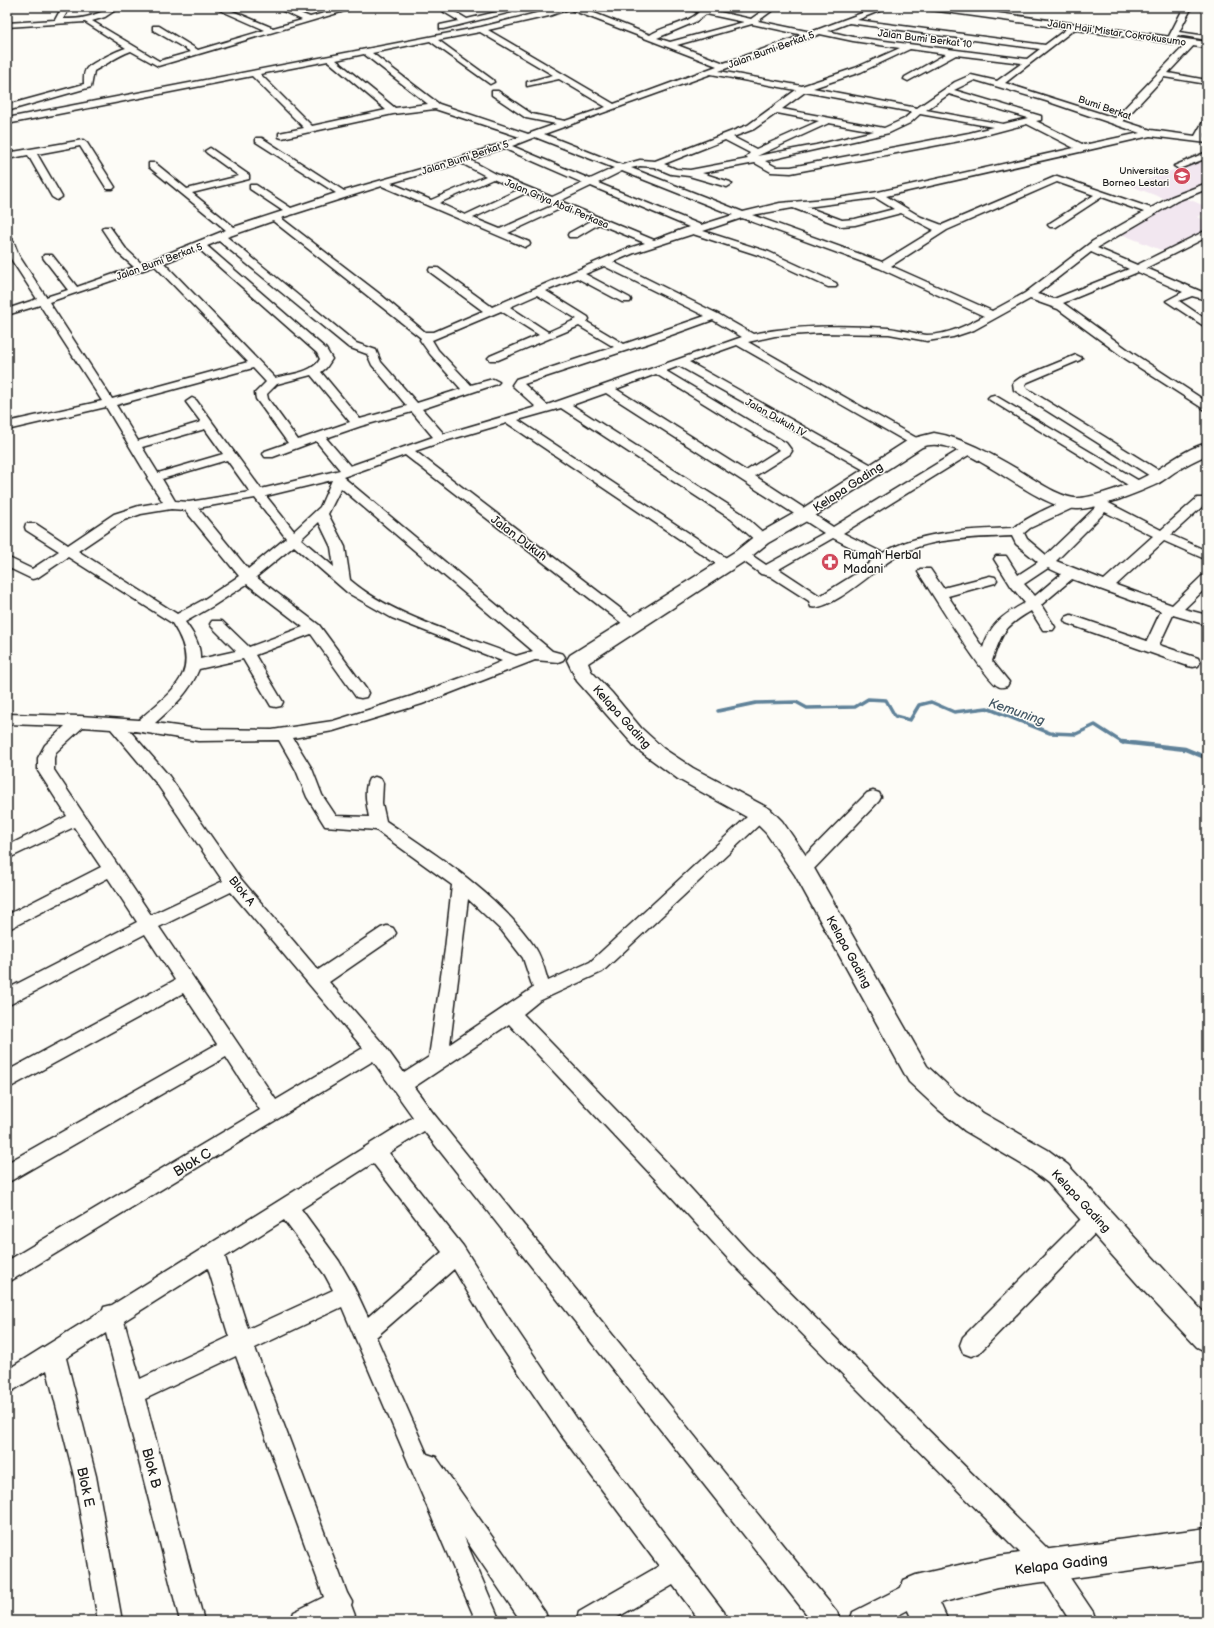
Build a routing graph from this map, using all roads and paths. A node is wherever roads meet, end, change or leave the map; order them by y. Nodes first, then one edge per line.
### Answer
1 (9, 7) edge
2 (66, 7) edge
3 (106, 7) edge
4 (116, 7) edge
5 (217, 7) edge
6 (278, 7) edge
7 (354, 7) edge
8 (451, 7) edge
9 (527, 7) edge
10 (567, 7) edge
11 (572, 7) edge
12 (687, 7) edge
13 (773, 7) edge
14 (885, 7) edge
15 (931, 7) edge
16 (1188, 7) edge
17 (339, 9) edge
18 (7, 10) edge
19 (704, 11) junction
20 (102, 15) junction
21 (86, 20) junction
22 (309, 20) junction
23 (466, 21) junction
24 (847, 21) junction
25 (58, 22) junction
26 (752, 22) junction
27 (7, 25) edge
28 (1073, 26) junction
29 (156, 28) dead end
30 (481, 29) junction
31 (273, 31) junction
32 (815, 33) junction
33 (1173, 36) junction
34 (445, 37) junction
35 (651, 38) junction
36 (1207, 38) edge
37 (432, 39) junction
38 (1192, 43) junction
39 (1207, 44) edge
40 (669, 45) junction
41 (910, 46) junction
42 (132, 48) junction
43 (703, 48) dead end
44 (1047, 48) junction
45 (198, 52) junction
46 (366, 52) junction
47 (955, 52) junction
48 (689, 53) junction
49 (330, 59) junction
50 (1029, 62) junction
51 (724, 66) junction
52 (711, 71) junction
53 (255, 74) junction
54 (1162, 74) junction
55 (559, 76) junction
56 (908, 79) dead end
57 (490, 82) dead end
58 (1207, 82) edge
59 (530, 84) dead end
60 (999, 84) junction
61 (805, 88) junction
62 (947, 91) junction
63 (495, 93) dead end
64 (436, 106) junction
65 (613, 107) junction
66 (7, 108) edge
67 (776, 110) junction
68 (393, 111) junction
69 (916, 112) junction
70 (828, 120) junction
71 (7, 121) edge
72 (1029, 121) junction
73 (1207, 122) edge
74 (1116, 123) junction
75 (565, 124) junction
76 (1006, 128) junction
77 (310, 129) junction
78 (886, 131) junction
79 (1150, 133) junction
80 (282, 135) dead end
81 (530, 135) junction
82 (726, 137) junction
83 (259, 140) dead end
84 (1202, 140) edge
85 (503, 145) junction
86 (1082, 148) junction
87 (210, 151) dead end
88 (31, 152) junction
89 (1207, 155) edge
90 (7, 156) edge
91 (756, 156) junction
92 (462, 160) junction
93 (656, 164) junction
94 (152, 165) dead end
95 (1179, 166) dead end
96 (622, 168) junction
97 (690, 173) junction
98 (493, 176) junction
99 (589, 182) junction
100 (383, 183) junction
101 (728, 184) dead end
102 (1207, 186) edge
103 (110, 187) dead end
104 (253, 187) dead end
105 (526, 190) junction
106 (186, 192) junction
107 (343, 194) junction
108 (1101, 194) junction
109 (878, 195) junction
110 (57, 198) dead end
111 (551, 201) junction
112 (432, 203) junction
113 (561, 205) junction
114 (794, 205) junction
115 (903, 210) junction
116 (1152, 211) junction
117 (290, 212) junction
118 (742, 215) junction
119 (275, 218) junction
120 (466, 218) junction
121 (599, 220) junction
122 (1053, 225) dead end
123 (944, 228) junction
124 (108, 229) dead end
125 (695, 229) junction
126 (233, 231) junction
127 (500, 233) junction
128 (1207, 233) edge
129 (573, 235) dead end
130 (221, 237) junction
131 (8, 241) edge
132 (653, 243) junction
133 (525, 244) dead end
134 (201, 246) junction
135 (1090, 248) junction
136 (48, 257) dead end
137 (157, 262) junction
138 (604, 262) junction
139 (883, 266) junction
140 (140, 267) junction
141 (1137, 269) junction
142 (434, 270) dead end
143 (577, 274) junction
144 (832, 285) dead end
145 (75, 291) junction
146 (538, 291) junction
147 (1192, 292) junction
148 (1029, 295) junction
149 (40, 297) junction
150 (1207, 297) edge
151 (626, 300) dead end
152 (1056, 302) junction
153 (7, 304) edge
154 (503, 307) junction
155 (7, 312) edge
156 (492, 312) junction
157 (992, 315) junction
158 (714, 316) junction
159 (580, 322) junction
160 (1207, 325) edge
161 (428, 336) junction
162 (547, 336) junction
163 (750, 337) junction
164 (738, 341) junction
165 (623, 348) junction
166 (494, 358) dead end
167 (1076, 358) dead end
168 (680, 362) junction
169 (254, 364) junction
170 (657, 370) junction
171 (314, 371) junction
172 (273, 382) junction
173 (493, 382) dead end
174 (606, 388) junction
175 (725, 388) junction
176 (469, 390) junction
177 (702, 398) junction
178 (994, 398) dead end
179 (192, 402) dead end
180 (561, 403) junction
181 (110, 404) junction
182 (1207, 407) edge
183 (414, 408) junction
184 (544, 408) junction
185 (509, 419) junction
186 (784, 421) junction
187 (208, 424) junction
188 (357, 424) junction
189 (7, 426) edge
190 (761, 434) junction
191 (318, 436) junction
192 (441, 438) junction
193 (916, 443) junction
194 (295, 444) junction
195 (134, 446) junction
196 (1207, 448) edge
197 (406, 450) junction
198 (968, 450) junction
199 (269, 454) dead end
200 (231, 455) junction
201 (873, 471) junction
202 (340, 476) junction
203 (745, 476) junction
204 (1159, 476) junction
205 (153, 478) junction
206 (1137, 485) junction
207 (258, 494) junction
208 (1201, 501) dead end
209 (1072, 503) junction
210 (1099, 504) junction
211 (171, 505) junction
212 (189, 506) junction
213 (321, 513) junction
214 (806, 514) junction
215 (31, 527) dead end
216 (1017, 532) junction
217 (834, 533) junction
218 (1162, 535) junction
219 (294, 539) junction
220 (762, 539) junction
221 (69, 551) junction
222 (1207, 556) edge
223 (883, 558) junction
224 (734, 559) junction
225 (1001, 559) dead end
226 (7, 561) edge
227 (1047, 562) junction
228 (766, 571) junction
229 (924, 572) dead end
230 (1070, 573) junction
231 (247, 577) junction
232 (1207, 579) edge
233 (990, 580) dead end
234 (343, 581) junction
235 (1016, 583) junction
236 (1106, 586) junction
237 (939, 594) junction
238 (1034, 604) junction
239 (1171, 610) junction
240 (177, 620) junction
241 (1071, 620) dead end
242 (1207, 620) edge
243 (216, 624) dead end
244 (633, 625) junction
245 (1048, 627) dead end
246 (314, 628) junction
247 (1151, 647) junction
248 (247, 653) junction
249 (515, 661) junction
250 (985, 662) junction
251 (1193, 662) dead end
252 (194, 665) junction
253 (1002, 682) dead end
254 (361, 693) dead end
255 (276, 702) dead end
256 (7, 719) edge
257 (80, 721) junction
258 (116, 725) junction
259 (142, 726) junction
260 (284, 735) junction
261 (375, 783) dead end
262 (873, 797) dead end
263 (77, 818) junction
264 (754, 820) dead end
265 (380, 824) junction
266 (7, 853) edge
267 (111, 869) junction
268 (803, 869) junction
269 (460, 882) junction
270 (234, 883) junction
271 (7, 923) edge
272 (148, 924) junction
273 (387, 933) dead end
274 (317, 980) junction
275 (187, 982) junction
276 (543, 990) junction
277 (7, 998) edge
278 (510, 1013) junction
279 (228, 1046) junction
280 (376, 1050) junction
281 (438, 1060) junction
282 (7, 1081) edge
283 (401, 1085) junction
284 (273, 1112) junction
285 (426, 1119) junction
286 (376, 1151) junction
287 (7, 1174) edge
288 (287, 1207) junction
289 (1097, 1217) junction
290 (213, 1252) junction
291 (456, 1253) junction
292 (7, 1273) edge
293 (347, 1294) junction
294 (112, 1316) junction
295 (365, 1333) junction
296 (1207, 1337) edge
297 (242, 1343) junction
298 (971, 1345) dead end
299 (54, 1354) junction
300 (7, 1383) edge
301 (133, 1393) junction
302 (407, 1435) junction
303 (1207, 1544) edge
304 (1048, 1565) junction
305 (677, 1570) junction
306 (916, 1592) junction
307 (342, 1612) edge
308 (110, 1621) edge
309 (192, 1621) edge
310 (303, 1621) edge
311 (488, 1621) edge
312 (536, 1621) edge
313 (588, 1621) edge
314 (715, 1621) edge
315 (828, 1621) edge
316 (862, 1621) edge
317 (930, 1621) edge
318 (1084, 1621) edge

1 - 18 street
2 - 25 street
3 - 20 street
4 - 20 street
5 - 31 street
6 - 22 street
7 - 17 street
8 - 23 street
9 - 23 street
10 - 30 street
11 - 35 street
12 - 19 street, Jalan Bumi Berkat 10
13 - 26 street
14 - 24 street, Jalan Bumi Berkat 5
15 - 28 street, Jalan Haji Mistar Cokrokusumo
16 - 33 street
17 - 22 street
19 - 26 street, Jalan Bumi Berkat 10
19 - 35 street
20 - 21 street
21 - 25 street
21 - 42 street
22 - 31 street
23 - 34 street
24 - 32 street, Jalan Bumi Berkat 5
24 - 44 street
25 - 27 street
26 - 32 street, Jalan Bumi Berkat 10
26 - 40 street
28 - 33 street, Jalan Haji Mistar Cokrokusumo
28 - 44 street
29 - 45 street
30 - 34 street
30 - 55 street
31 - 45 street
32 - 41 street, Jalan Bumi Berkat 10
32 - 51 street, Jalan Bumi Berkat 5
33 - 36 street
33 - 38 street, Jalan Haji Mistar Cokrokusumo
34 - 37 street
35 - 40 street
37 - 46 street
37 - 57 street
38 - 39 street, Jalan Haji Mistar Cokrokusumo
38 - 54 street
40 - 48 street
41 - 47 street, Jalan Bumi Berkat 10
41 - 61 street
42 - 45 street
42 - 66 street
43 - 48 street
44 - 50 street
46 - 49 street
46 - 64 street
47 - 50 street, Jalan Bumi Berkat 10
47 - 56 street
48 - 51 street
49 - 53 street
49 - 68 street
50 - 60 street
51 - 52 street, Jalan Bumi Berkat 5
52 - 61 street
52 - 65 street, Jalan Bumi Berkat 5
53 - 71 street
53 - 77 street
54 - 58 street
54 - 74 street
55 - 59 street
55 - 65 street
60 - 62 street, Bumi Berkat
60 - 74 street, Bumi Berkat
61 - 67 street
61 - 69 street
62 - 69 street, Bumi Berkat
62 - 72 street
63 - 75 street
64 - 68 street
64 - 81 street
65 - 75 street, Jalan Bumi Berkat 5
67 - 70 street
67 - 82 street
68 - 77 street
69 - 76 street
69 - 78 street, Bumi Berkat
70 - 78 street
70 - 91 street
72 - 76 street
72 - 86 street
73 - 84 street
74 - 79 street, Bumi Berkat
75 - 81 street, Jalan Bumi Berkat 5
76 - 91 street
77 - 80 street
78 - 91 street, Bumi Berkat
79 - 84 street, Bumi Berkat
79 - 86 street
81 - 85 street, Jalan Bumi Berkat 5
81 - 96 street
82 - 91 street
82 - 93 street
83 - 107 street
85 - 92 street, Jalan Bumi Berkat 5
85 - 99 street
86 - 109 street
87 - 106 street
88 - 90 street
88 - 103 street
88 - 110 street
89 - 95 street
91 - 97 street
92 - 98 street, Jalan Griya Abdi Perkasa
92 - 100 street, Jalan Bumi Berkat 5
93 - 96 street
93 - 97 street
94 - 106 street
96 - 99 street
96 - 118 street
97 - 101 street
98 - 105 street, Jalan Griya Abdi Perkasa
98 - 112 street
99 - 111 street
99 - 125 street
100 - 107 street, Jalan Bumi Berkat 5
100 - 112 street
102 - 116 street
104 - 117 street
105 - 111 street, Jalan Griya Abdi Perkasa
105 - 120 street
106 - 126 street
107 - 117 street, Jalan Bumi Berkat 5
108 - 116 street
108 - 122 street
108 - 123 street
109 - 114 street
109 - 115 street
111 - 113 street, Jalan Griya Abdi Perkasa
112 - 120 street
113 - 121 street, Jalan Griya Abdi Perkasa
113 - 127 street
114 - 115 street
114 - 118 street
115 - 123 street
116 - 135 street
117 - 119 street, Jalan Bumi Berkat 5
118 - 125 street
118 - 139 street
119 - 126 street, Jalan Bumi Berkat 5
119 - 161 street
120 - 127 street
121 - 129 street
121 - 132 street, Jalan Griya Abdi Perkasa
123 - 139 street
124 - 140 street
125 - 132 street
125 - 144 street
126 - 130 street, Jalan Bumi Berkat 5
127 - 133 street
128 - 141 street
130 - 134 street, Jalan Bumi Berkat 5
130 - 183 street
131 - 149 street
132 - 138 street
134 - 137 street, Jalan Bumi Berkat 5
134 - 171 street
135 - 141 street
135 - 148 street
136 - 145 street
137 - 140 street, Jalan Bumi Berkat 5
137 - 169 street
138 - 143 street
138 - 158 street
139 - 157 street
140 - 145 street, Jalan Bumi Berkat 5
141 - 147 street
141 - 152 street
142 - 156 street
143 - 146 street
143 - 151 street
145 - 149 street, Jalan Bumi Berkat 5
146 - 154 street
146 - 159 street
147 - 150 street
147 - 160 street
148 - 152 street
148 - 157 street
149 - 153 street
149 - 155 street
149 - 181 street
152 - 182 street
154 - 156 street
154 - 162 street
156 - 161 street
157 - 163 street
158 - 163 street
158 - 165 street
159 - 162 street
159 - 165 street
161 - 176 street
162 - 166 street
163 - 164 street
164 - 168 street
164 - 193 street
165 - 184 street
167 - 204 street
168 - 170 street
168 - 175 street, Jalan Dukuh IV
169 - 172 street
169 - 181 street
170 - 174 street
170 - 177 street
171 - 172 street
171 - 188 street
172 - 194 street
173 - 176 street
174 - 180 street
174 - 203 street
175 - 177 street
175 - 186 street, Jalan Dukuh IV
176 - 183 street
177 - 190 street
178 - 206 street
179 - 187 street
180 - 184 street
180 - 220 street
181 - 189 street
181 - 195 street
183 - 188 street
183 - 192 street
184 - 185 street
185 - 192 street
185 - 224 street
186 - 190 street
186 - 201 street, Jalan Dukuh IV
187 - 195 street
187 - 200 street
188 - 191 street
190 - 203 street
191 - 194 street
191 - 202 street
192 - 197 street
193 - 198 street, Kelapa Gading
193 - 201 street, Kelapa Gading
194 - 199 street
195 - 205 street
196 - 204 street, Kelapa Gading
197 - 202 street
197 - 244 street, Jalan Dukuh
198 - 209 street, Kelapa Gading
198 - 217 street
200 - 205 street
200 - 207 street
201 - 214 street, Kelapa Gading
202 - 207 street
202 - 213 street
202 - 249 street
203 - 214 street
204 - 206 street, Kelapa Gading
205 - 211 street
206 - 210 street, Kelapa Gading
207 - 212 street
207 - 219 street
208 - 218 street
209 - 210 street, Kelapa Gading
209 - 216 street
210 - 218 street
210 - 227 street
211 - 212 street
211 - 221 street
212 - 231 street
213 - 219 street
213 - 234 street
214 - 217 street
214 - 220 street, Kelapa Gading
215 - 221 street
216 - 223 street
216 - 227 street
217 - 223 street
217 - 228 street
218 - 222 street
218 - 236 street
219 - 231 street
219 - 234 street
220 - 224 street, Kelapa Gading
221 - 226 street
221 - 240 street
223 - 228 street
224 - 228 street
224 - 244 street, Kelapa Gading
225 - 235 street
227 - 230 street
227 - 235 street
229 - 237 street
230 - 236 street
230 - 238 street
231 - 240 street
231 - 246 street
232 - 239 street
233 - 237 street
234 - 249 street
235 - 238 street
236 - 239 street
237 - 250 street
238 - 245 street
238 - 250 street
239 - 242 street
239 - 247 street
240 - 252 street
241 - 247 street
243 - 248 street
244 - 268 street, Kelapa Gading
246 - 248 street
246 - 254 street
247 - 251 street
248 - 252 street
248 - 255 street
249 - 260 street
250 - 253 street
252 - 259 street
256 - 257 street
257 - 258 street
257 - 263 street
258 - 259 street
258 - 270 street, Blok A
259 - 260 street
260 - 265 street
261 - 265 street
262 - 268 street
263 - 266 street
263 - 267 street
264 - 276 street
265 - 269 street
267 - 271 street
267 - 272 street
268 - 289 street, Kelapa Gading
269 - 276 street
269 - 281 street
270 - 272 street
270 - 274 street, Blok A
272 - 275 street
272 - 277 street
273 - 274 street
274 - 280 street, Blok A
275 - 279 street
275 - 282 street
276 - 278 street
278 - 281 street
278 - 304 street
279 - 284 street
279 - 287 street
280 - 283 street, Blok A
280 - 284 street, Blok C
281 - 283 street
283 - 285 street, Blok A
284 - 292 street, Blok C
285 - 286 street
285 - 315 street, Blok A
286 - 288 street
286 - 291 street
288 - 290 street
288 - 293 street
289 - 296 street, Kelapa Gading
289 - 298 street
290 - 294 street
290 - 297 street
291 - 295 street
291 - 305 street
293 - 295 street
293 - 297 street
294 - 299 street
294 - 301 street, Blok B
295 - 302 street
297 - 301 street
297 - 307 street
299 - 300 street
299 - 308 street, Blok E
301 - 309 street, Blok B
302 - 311 street
302 - 312 street
303 - 304 street, Kelapa Gading
304 - 306 street, Kelapa Gading
304 - 318 street
305 - 313 street
305 - 314 street
306 - 316 street
306 - 317 street
307 - 310 street

